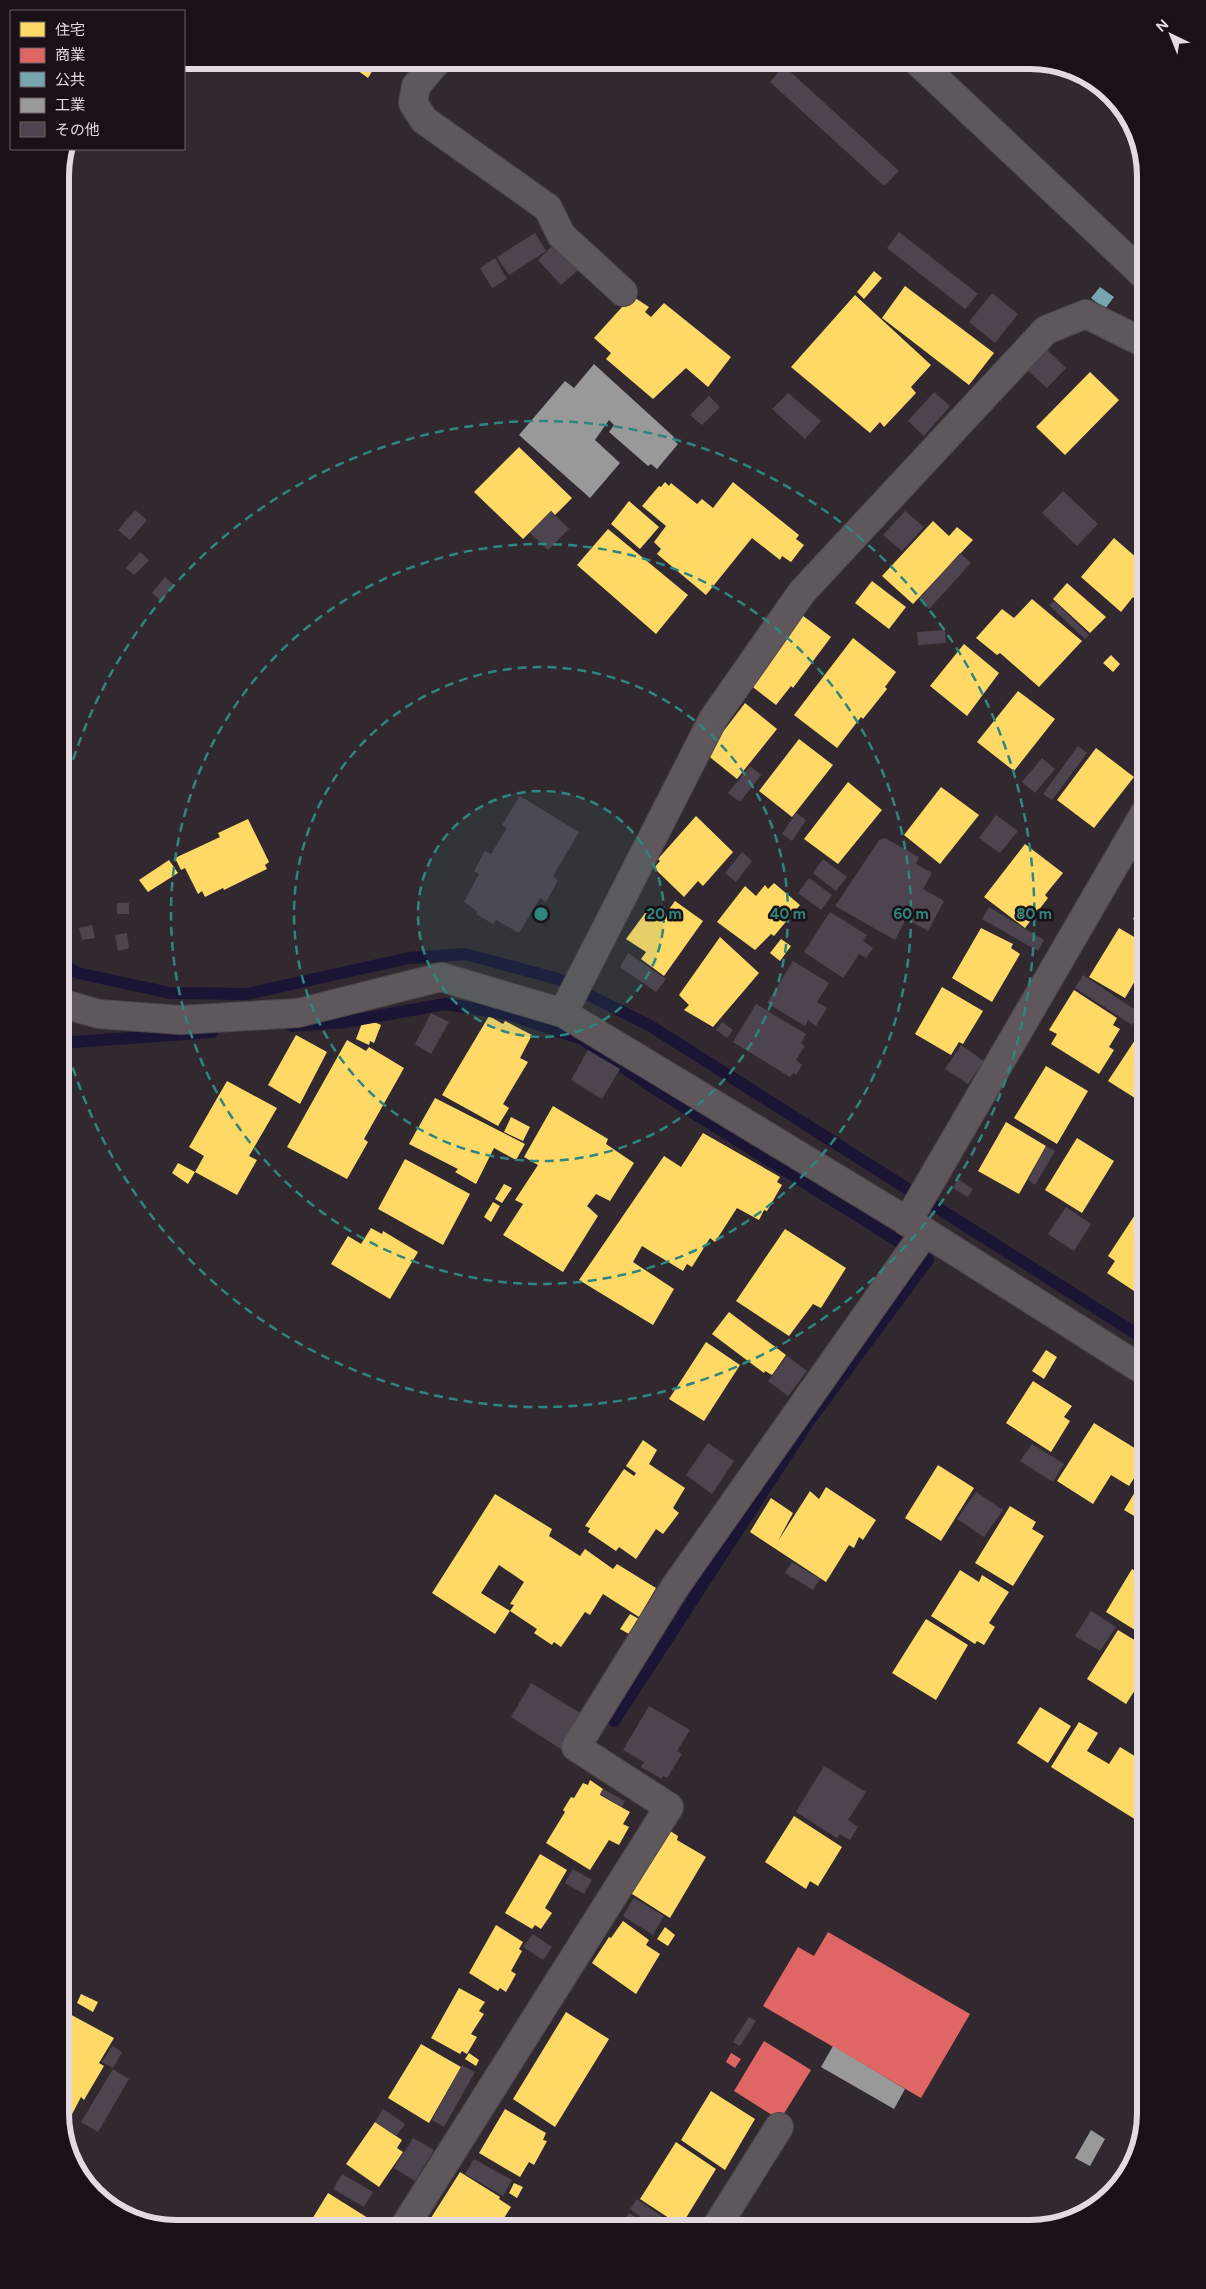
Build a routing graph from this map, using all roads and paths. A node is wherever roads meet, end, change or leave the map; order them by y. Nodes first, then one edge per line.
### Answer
1 (430, 69) edge
2 (925, 69) edge
3 (1137, 269) edge
4 (623, 292) dead end
5 (1137, 340) edge
6 (1137, 827) edge
7 (571, 997) junction
8 (69, 1006) edge
9 (917, 1225) junction
10 (1137, 1366) edge
11 (779, 2127) dead end
12 (409, 2220) edge
13 (721, 2220) edge

1 - 4 street
2 - 3 street
5 - 7 street
6 - 9 street
7 - 8 street
7 - 9 street
9 - 10 street
9 - 12 street
11 - 13 street

